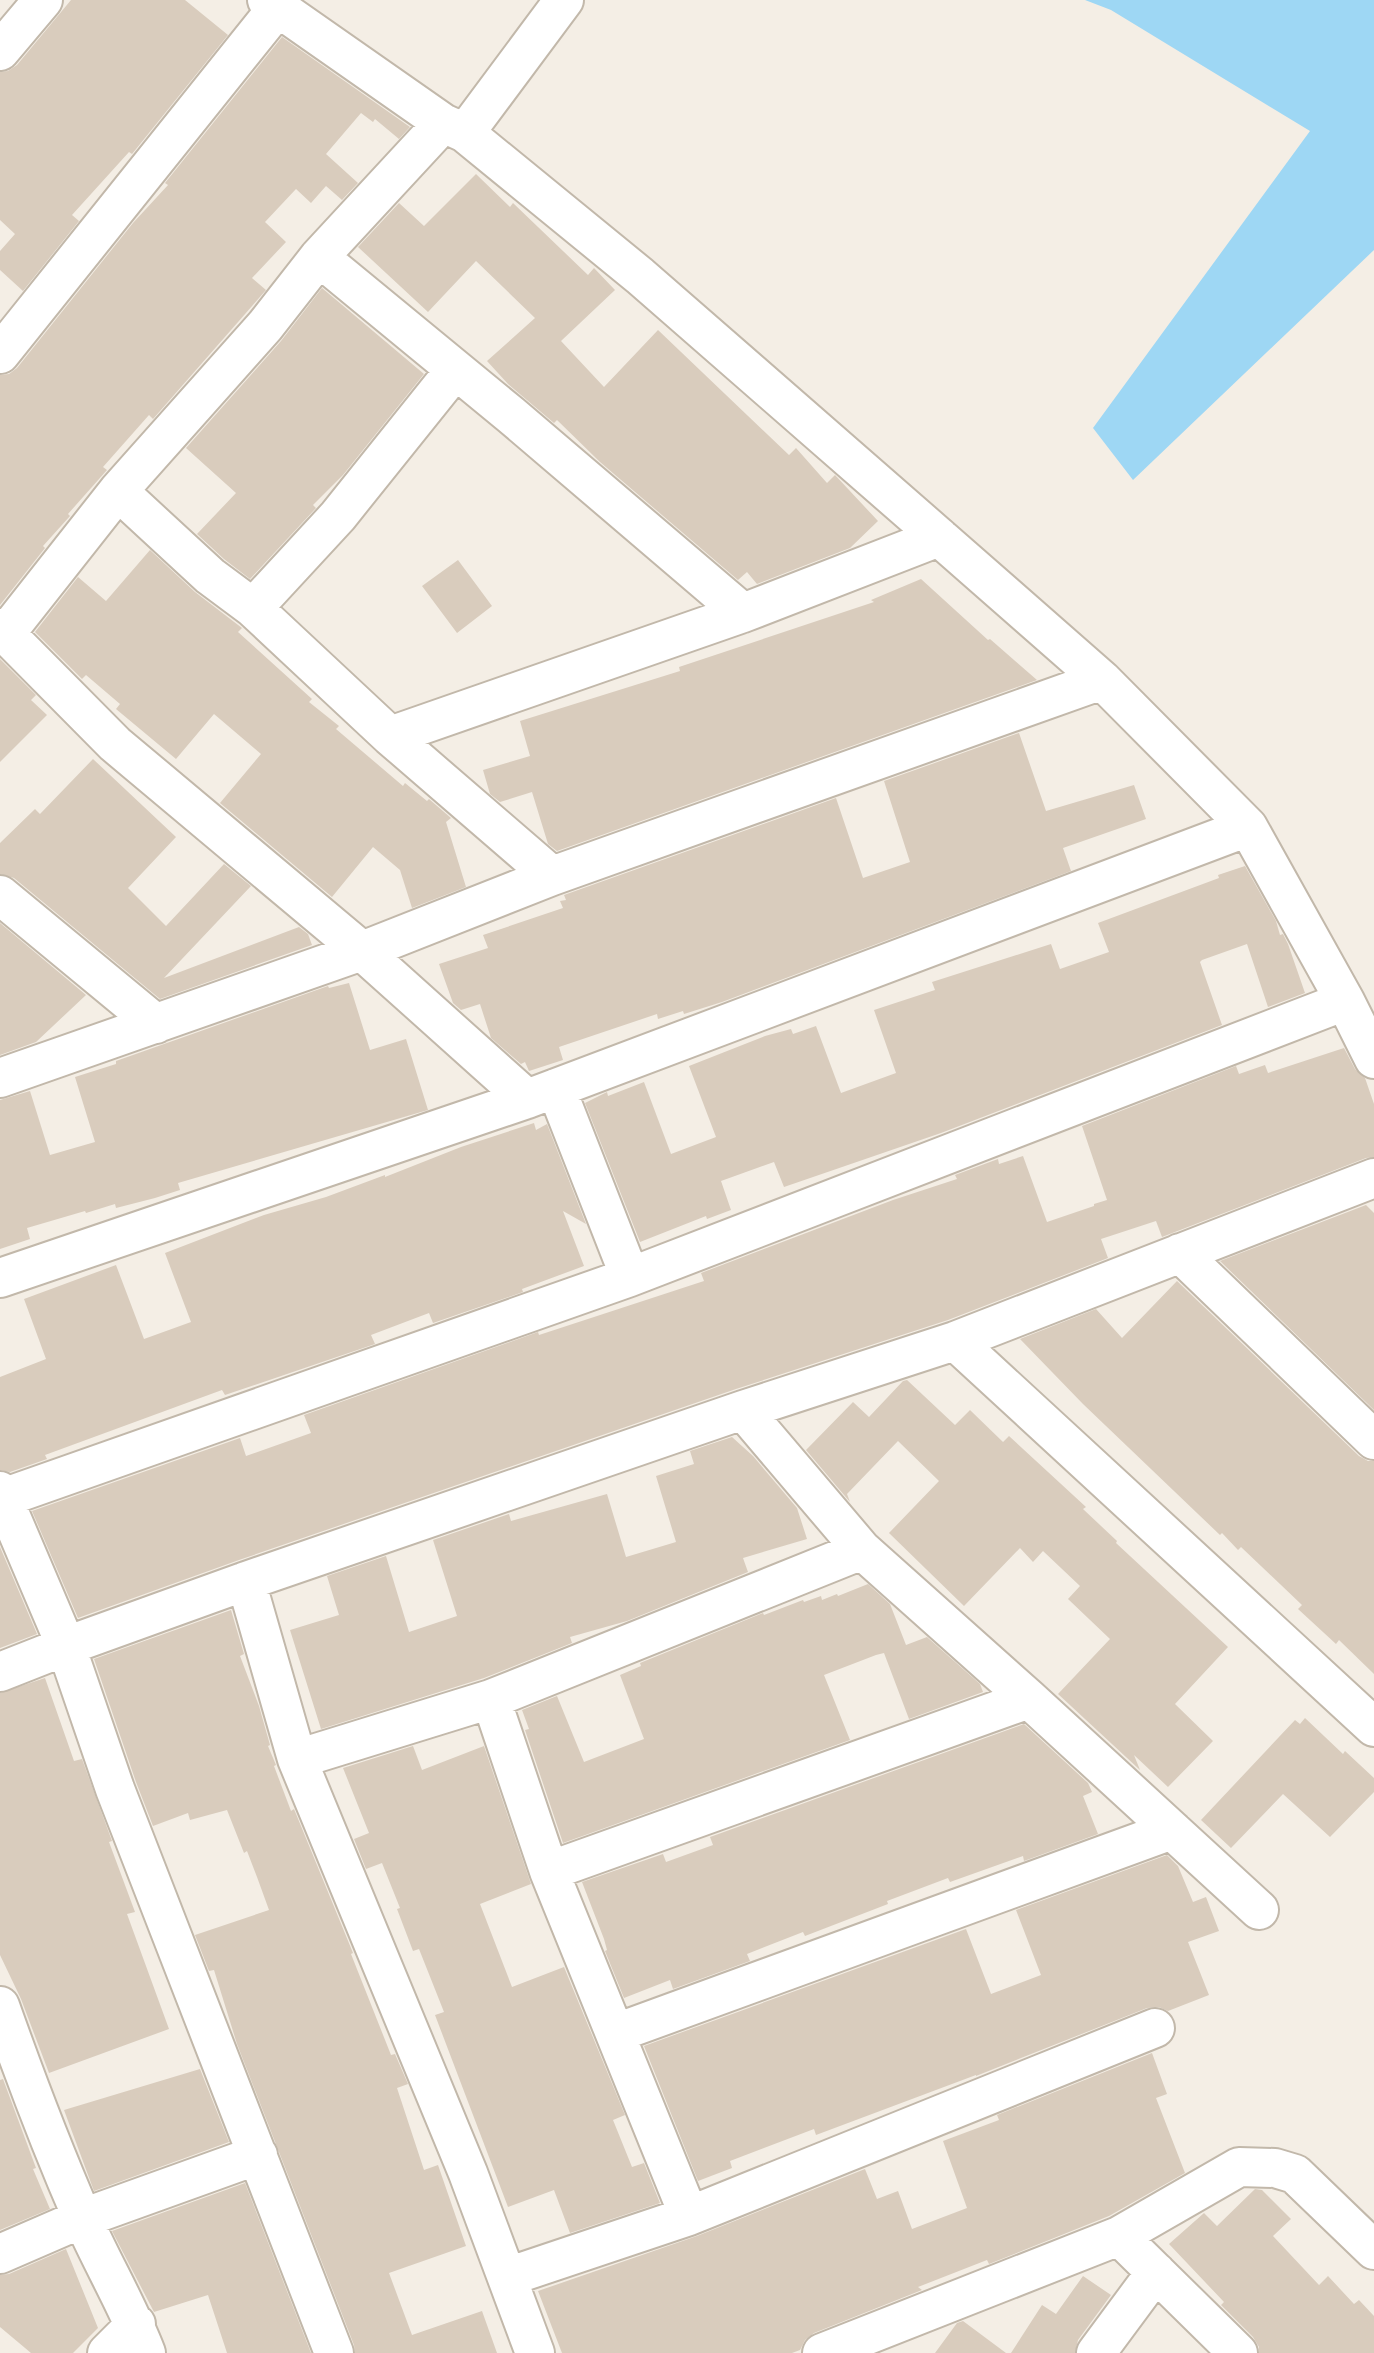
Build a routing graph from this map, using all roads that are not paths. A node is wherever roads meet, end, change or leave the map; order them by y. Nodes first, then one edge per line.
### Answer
1 (43, 0) edge
2 (564, 0) edge
3 (272, 4) edge
4 (0, 51) edge
5 (454, 128) junction
6 (319, 257) junction
7 (0, 354) edge
8 (455, 370) junction
9 (118, 491) junction
10 (939, 537) junction
11 (253, 608) junction
12 (743, 613) junction
13 (3, 631) edge
14 (1102, 680) junction
15 (390, 736) junction
16 (1248, 827) junction
17 (552, 876) junction
18 (0, 895) edge
19 (362, 951) junction
20 (1345, 1001) junction
21 (156, 1024) junction
22 (1374, 1059) edge
23 (0, 1078) edge
24 (542, 1094) junction
25 (1374, 1178) edge
26 (1180, 1253) junction
27 (629, 1277) junction
28 (0, 1279) edge
29 (955, 1341) junction
30 (744, 1410) junction
31 (1374, 1440) edge
32 (1, 1496) edge
33 (862, 1550) junction
34 (246, 1581) junction
35 (66, 1646) junction
36 (0, 1672) edge
37 (491, 1699) junction
38 (1029, 1699) junction
39 (1374, 1727) edge
40 (297, 1759) junction
41 (1172, 1830) junction
42 (549, 1871) junction
43 (1259, 1910) dead end
44 (0, 2006) edge
45 (1155, 2028) dead end
46 (615, 2033) junction
47 (9, 2062) edge
48 (258, 2155) junction
49 (689, 2216) junction
50 (83, 2218) junction
51 (1119, 2236) junction
52 (1374, 2250) edge
53 (0, 2254) edge
54 (1156, 2272) junction
55 (507, 2277) junction
56 (929, 2312) junction
57 (141, 2339) edge
58 (107, 2353) edge
59 (334, 2353) edge
60 (536, 2353) edge
61 (822, 2353) edge
62 (911, 2353) edge
63 (1097, 2353) edge
64 (1238, 2353) edge

1 - 4 street
2 - 5 street
3 - 5 street
3 - 7 street
5 - 6 street
5 - 10 street
6 - 8 street
6 - 9 street
8 - 11 street
8 - 12 street
9 - 11 street
9 - 13 street
10 - 12 street
10 - 14 street
11 - 15 street
12 - 15 street
13 - 19 street
14 - 16 street
14 - 17 street
15 - 17 street
16 - 20 street
16 - 24 street
17 - 19 street
18 - 21 street
19 - 21 street
19 - 24 street
20 - 22 street
20 - 27 street
21 - 23 street
24 - 27 street
24 - 28 street
25 - 26 street
26 - 29 street
26 - 31 street
27 - 32 street
29 - 30 street
29 - 39 street
30 - 33 street
30 - 34 street
32 - 35 street
33 - 37 street
33 - 38 street
34 - 35 street
34 - 40 street
35 - 36 street
35 - 48 street
37 - 40 street
37 - 42 street
38 - 41 street
38 - 42 street
40 - 55 street
41 - 43 street
41 - 46 street
42 - 46 street
44 - 47 street
45 - 49 street
46 - 49 street
47 - 50 street
48 - 50 street
48 - 59 street
49 - 55 street
50 - 53 street
50 - 57 street
51 - 52 street
51 - 54 street
51 - 56 street
54 - 63 street
54 - 64 street
55 - 60 street
56 - 61 street
56 - 62 street
57 - 58 street

